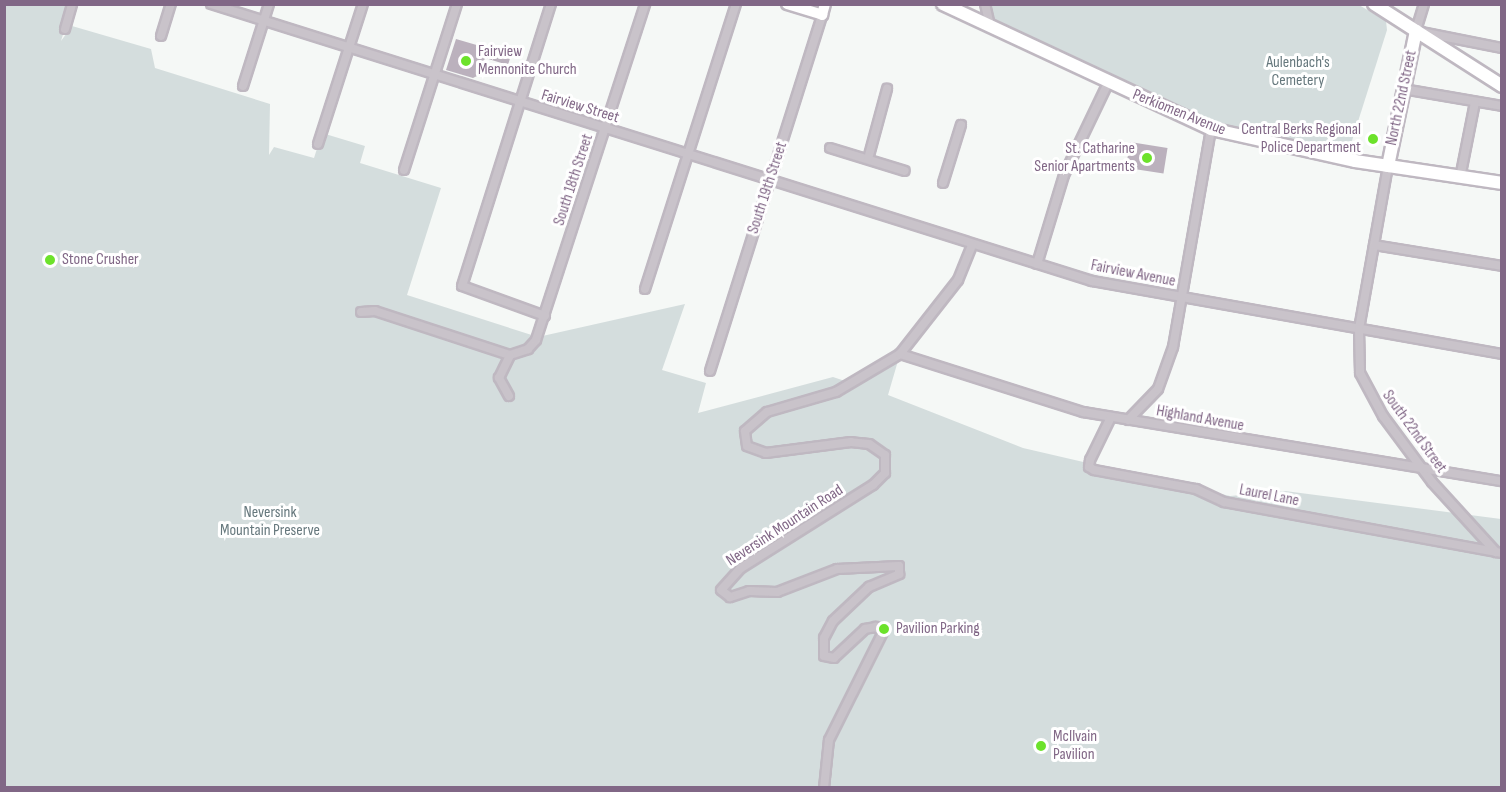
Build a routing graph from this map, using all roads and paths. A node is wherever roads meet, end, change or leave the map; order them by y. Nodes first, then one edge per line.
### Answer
1 (72, 4) edge
2 (171, 4) edge
3 (211, 4) edge
4 (269, 4) edge
5 (363, 4) edge
6 (457, 4) edge
7 (551, 4) edge
8 (645, 4) edge
9 (736, 4) edge
10 (787, 4) edge
11 (943, 4) edge
12 (985, 4) edge
13 (1374, 4) edge
14 (1424, 4) edge
15 (824, 10) edge
16 (264, 21) junction
17 (990, 27) junction
18 (64, 29) dead end
19 (1416, 31) junction
20 (161, 36) dead end
21 (349, 48) junction
22 (1502, 48) edge
23 (434, 75) junction
24 (1108, 83) junction
25 (243, 86) dead end
26 (1502, 86) edge
27 (1403, 88) junction
28 (887, 89) dead end
29 (519, 102) junction
30 (1475, 102) junction
31 (1502, 106) edge
32 (961, 125) dead end
33 (605, 129) junction
34 (1210, 129) junction
35 (318, 144) dead end
36 (830, 148) dead end
37 (688, 155) junction
38 (868, 159) junction
39 (1388, 166) junction
40 (404, 170) dead end
41 (905, 171) dead end
42 (1460, 178) junction
43 (770, 181) junction
44 (943, 183) dead end
45 (1502, 183) edge
46 (972, 244) junction
47 (1374, 245) junction
48 (1037, 264) junction
49 (1502, 266) edge
50 (645, 288) dead end
51 (1182, 297) junction
52 (361, 312) dead end
53 (545, 316) junction
54 (1359, 329) junction
55 (900, 354) junction
56 (1502, 354) edge
57 (513, 355) junction
58 (710, 371) dead end
59 (509, 396) dead end
60 (1112, 417) junction
61 (1128, 420) junction
62 (1428, 472) junction
63 (1502, 481) edge
64 (1498, 553) edge
65 (824, 788) edge

1 - 18 street
2 - 20 street
3 - 16 street, Fairview Street
4 - 16 street
5 - 21 street
6 - 23 street
7 - 29 street
8 - 33 street, South 18th Street
9 - 37 street
10 - 15 street
11 - 17 main road, Perkiomen Avenue
12 - 17 street
13 - 19 main road
14 - 19 street
15 - 43 street, South 19th Street
16 - 21 street, Fairview Street
16 - 25 street
17 - 24 main road, Perkiomen Avenue
19 - 22 street
19 - 26 main road
19 - 27 main road, North 22nd Street
21 - 23 street, Fairview Street
21 - 35 street
23 - 29 street, Fairview Street
23 - 40 street
24 - 34 main road, Perkiomen Avenue
24 - 48 street
27 - 30 street
27 - 39 main road, North 22nd Street
28 - 38 street
29 - 33 street, Fairview Street
29 - 53 street
30 - 31 street
30 - 42 street
32 - 44 street
33 - 37 street, Fairview Street
33 - 53 street, South 18th Street
34 - 39 main road, Perkiomen Avenue
34 - 51 street
36 - 38 street
37 - 43 street, Fairview Street
37 - 50 street
38 - 41 street
39 - 42 main road, Perkiomen Avenue
39 - 47 street, South 22nd Street
42 - 45 main road, Perkiomen Avenue
43 - 46 street, Fairview Avenue
43 - 58 street, South 19th Street
46 - 48 street, Fairview Avenue
46 - 55 street
47 - 49 street
47 - 54 street, South 22nd Street
48 - 51 street, Fairview Avenue
51 - 54 street, Fairview Avenue
51 - 61 street
52 - 57 street
53 - 57 street, South 18th Street
54 - 56 street, Fairview Avenue
54 - 62 street, South 22nd Street
55 - 60 street, Highland Avenue
55 - 65 street, Neversink Mountain Road
57 - 59 street
60 - 61 street, Highland Avenue
60 - 64 street, Laurel Lane
61 - 62 street, Highland Avenue
62 - 63 street, Highland Avenue
62 - 64 street, South 22nd Street

